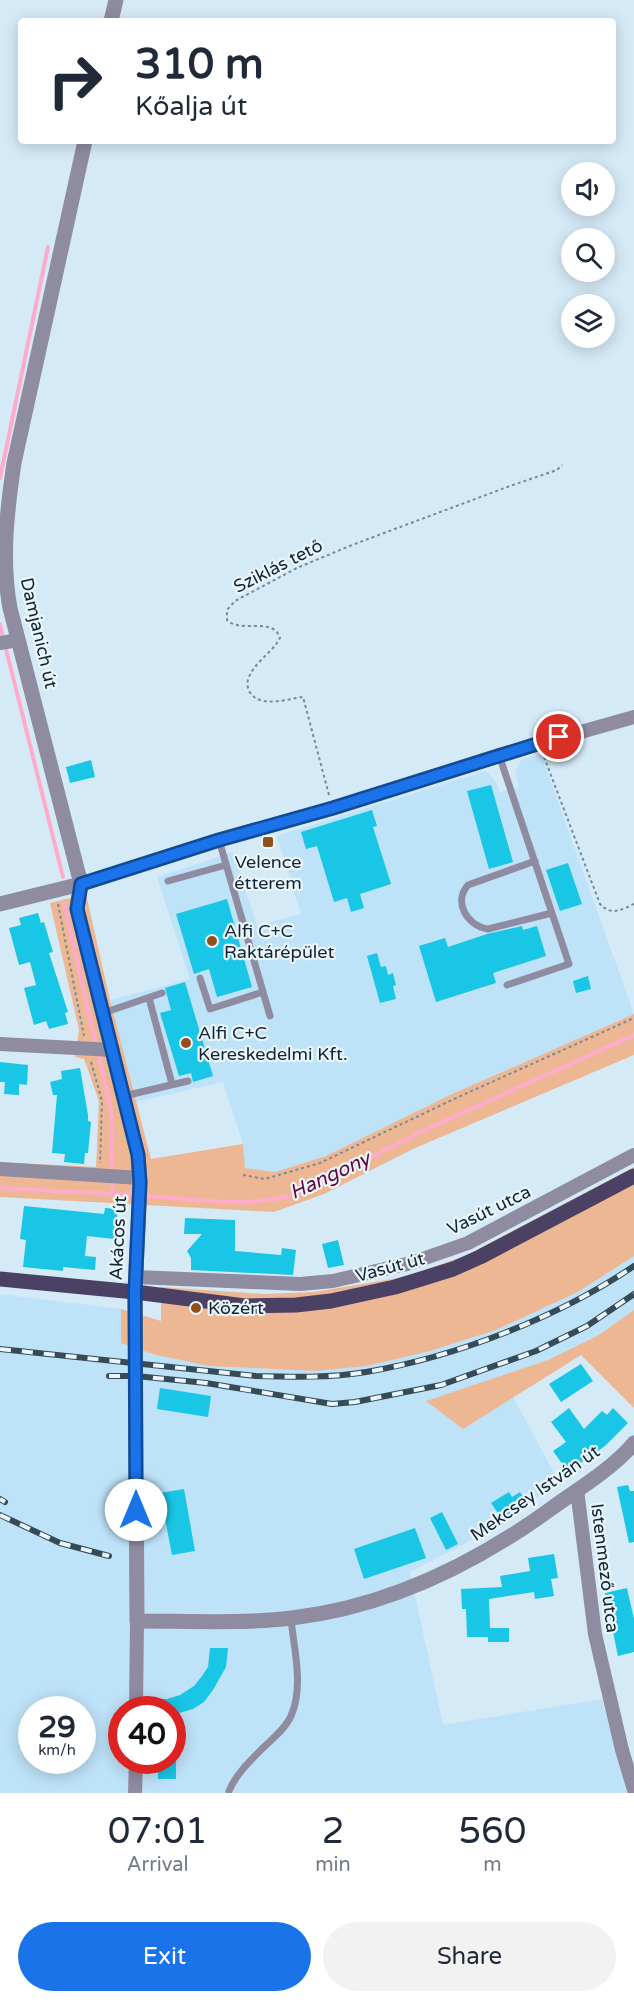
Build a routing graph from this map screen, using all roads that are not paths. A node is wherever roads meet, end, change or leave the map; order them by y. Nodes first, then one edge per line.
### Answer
1 (116, 0) edge
2 (112, 18) edge
3 (84, 144) edge
4 (10, 642) edge
5 (634, 717) edge
6 (499, 755) junction
7 (219, 840) junction
8 (535, 861) junction
9 (226, 865) junction
10 (168, 882) dead end
11 (81, 884) junction
12 (0, 904) edge
13 (552, 913) junction
14 (200, 978) dead end
15 (507, 985) dead end
16 (263, 992) junction
17 (162, 993) dead end
18 (149, 998) junction
19 (103, 1013) junction
20 (270, 1016) dead end
21 (0, 1044) edge
22 (99, 1050) junction
23 (188, 1081) dead end
24 (172, 1084) junction
25 (124, 1096) junction
26 (634, 1155) edge
27 (0, 1169) edge
28 (634, 1176) edge
29 (140, 1180) junction
30 (0, 1279) edge
31 (135, 1284) junction
32 (634, 1443) edge
33 (577, 1490) junction
34 (291, 1618) junction
35 (137, 1621) junction
36 (136, 1696) edge
37 (136, 1774) edge
38 (634, 1790) edge
39 (230, 1791) dead end
40 (135, 1793) edge

1 - 2 street
3 - 4 street, Damjanich út
4 - 11 street, Damjanich út
5 - 6 street
6 - 7 street
6 - 8 lane
7 - 9 lane
7 - 11 street
8 - 13 lane
8 - 13 lane
9 - 10 lane
9 - 16 lane
11 - 12 street
11 - 19 street, Akácos út
13 - 15 lane
14 - 16 lane
16 - 20 lane
17 - 18 lane
18 - 19 lane
18 - 24 lane
19 - 22 street, Akácos út
21 - 22 street
22 - 25 street, Akácos út
23 - 24 lane
24 - 25 lane
25 - 29 street, Akácos út
26 - 31 street, Vasút utca
27 - 29 street
28 - 31 main road, Vasút út
29 - 31 street, Akácos út
30 - 31 main road, Vasút út
31 - 35 street, Akácos út
32 - 33 street, Mekcsey István út
33 - 34 street, Mekcsey István út
33 - 38 street, Istenmező utca
34 - 35 street, Mekcsey István út
34 - 39 lane
35 - 36 street, Akácos út
37 - 40 street

